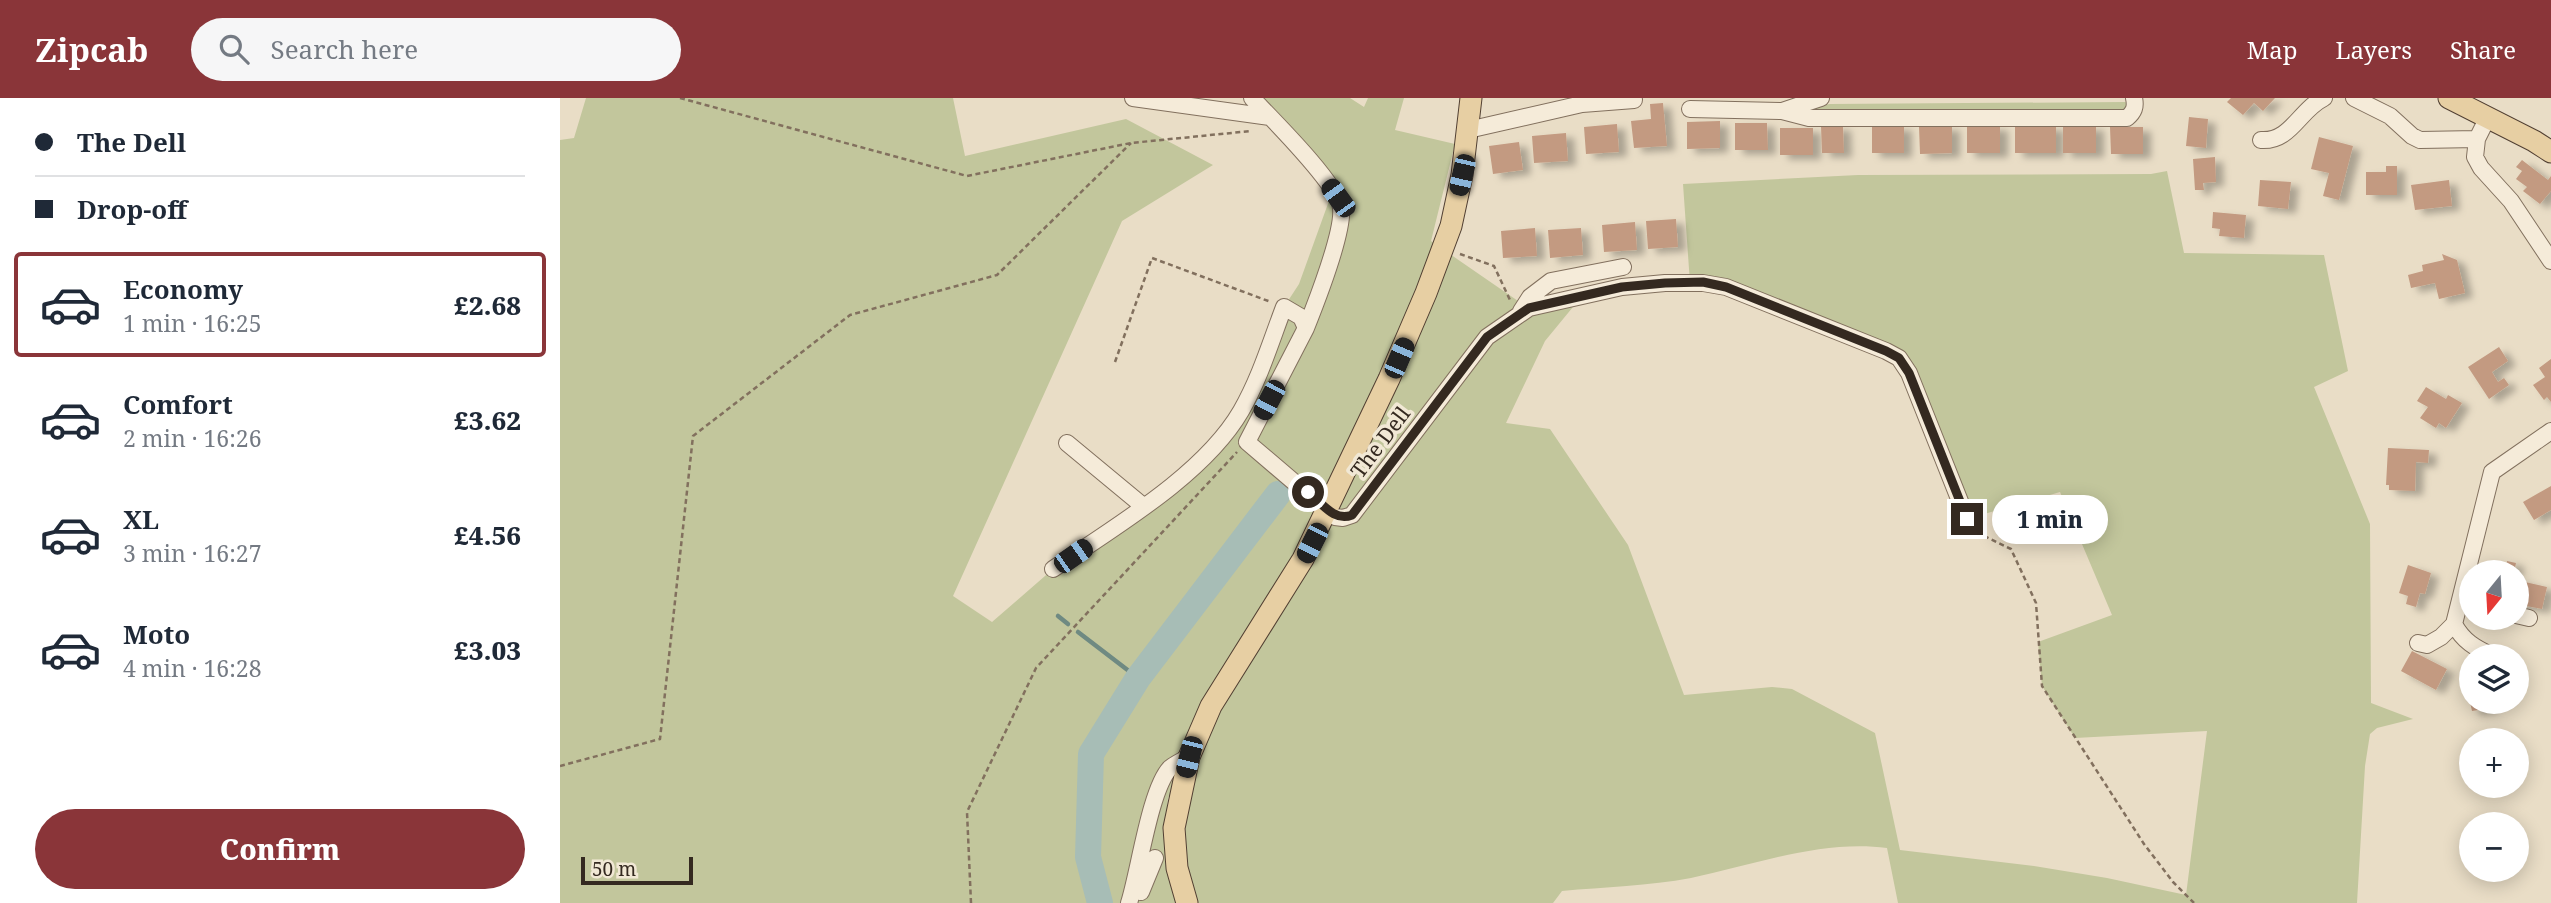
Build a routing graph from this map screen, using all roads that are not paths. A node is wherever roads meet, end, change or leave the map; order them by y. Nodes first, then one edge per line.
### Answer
1 (1133, 98) edge
2 (1252, 98) edge
3 (1471, 98) edge
4 (1821, 98) edge
5 (2134, 98) edge
6 (2324, 98) edge
7 (2354, 98) edge
8 (2449, 98) edge
9 (1634, 100) dead end
10 (1690, 109) dead end
11 (1782, 111) junction
12 (2488, 117) junction
13 (1275, 123) junction
14 (1468, 130) junction
15 (2477, 139) junction
16 (2261, 140) dead end
17 (2551, 152) edge
18 (2551, 261) edge
19 (1623, 267) dead end
20 (1523, 312) junction
21 (1306, 328) junction
22 (2551, 431) edge
23 (1067, 443) dead end
24 (1143, 506) junction
25 (1329, 509) junction
26 (1971, 530) road end
27 (2473, 560) edge
28 (1053, 569) dead end
29 (2459, 611) edge
30 (2454, 624) junction
31 (2418, 643) dead end
32 (2469, 644) edge
33 (1189, 757) junction
34 (1174, 828) junction
35 (1132, 903) edge
36 (1187, 903) edge

1 - 13 street
2 - 13 street
3 - 14 main road
4 - 11 street
5 - 11 street
6 - 16 street
7 - 15 street
8 - 12 main road
9 - 14 street
10 - 11 street
12 - 15 street
12 - 17 main road
13 - 21 street
14 - 25 main road
15 - 18 street
19 - 20 street, The Dell
20 - 25 street, The Dell
20 - 26 street
21 - 24 street
21 - 25 street
22 - 27 street
23 - 24 street
24 - 28 street
25 - 33 main road
29 - 30 street
30 - 31 street
30 - 32 street
33 - 34 main road
33 - 35 street
34 - 35 street
34 - 36 main road

